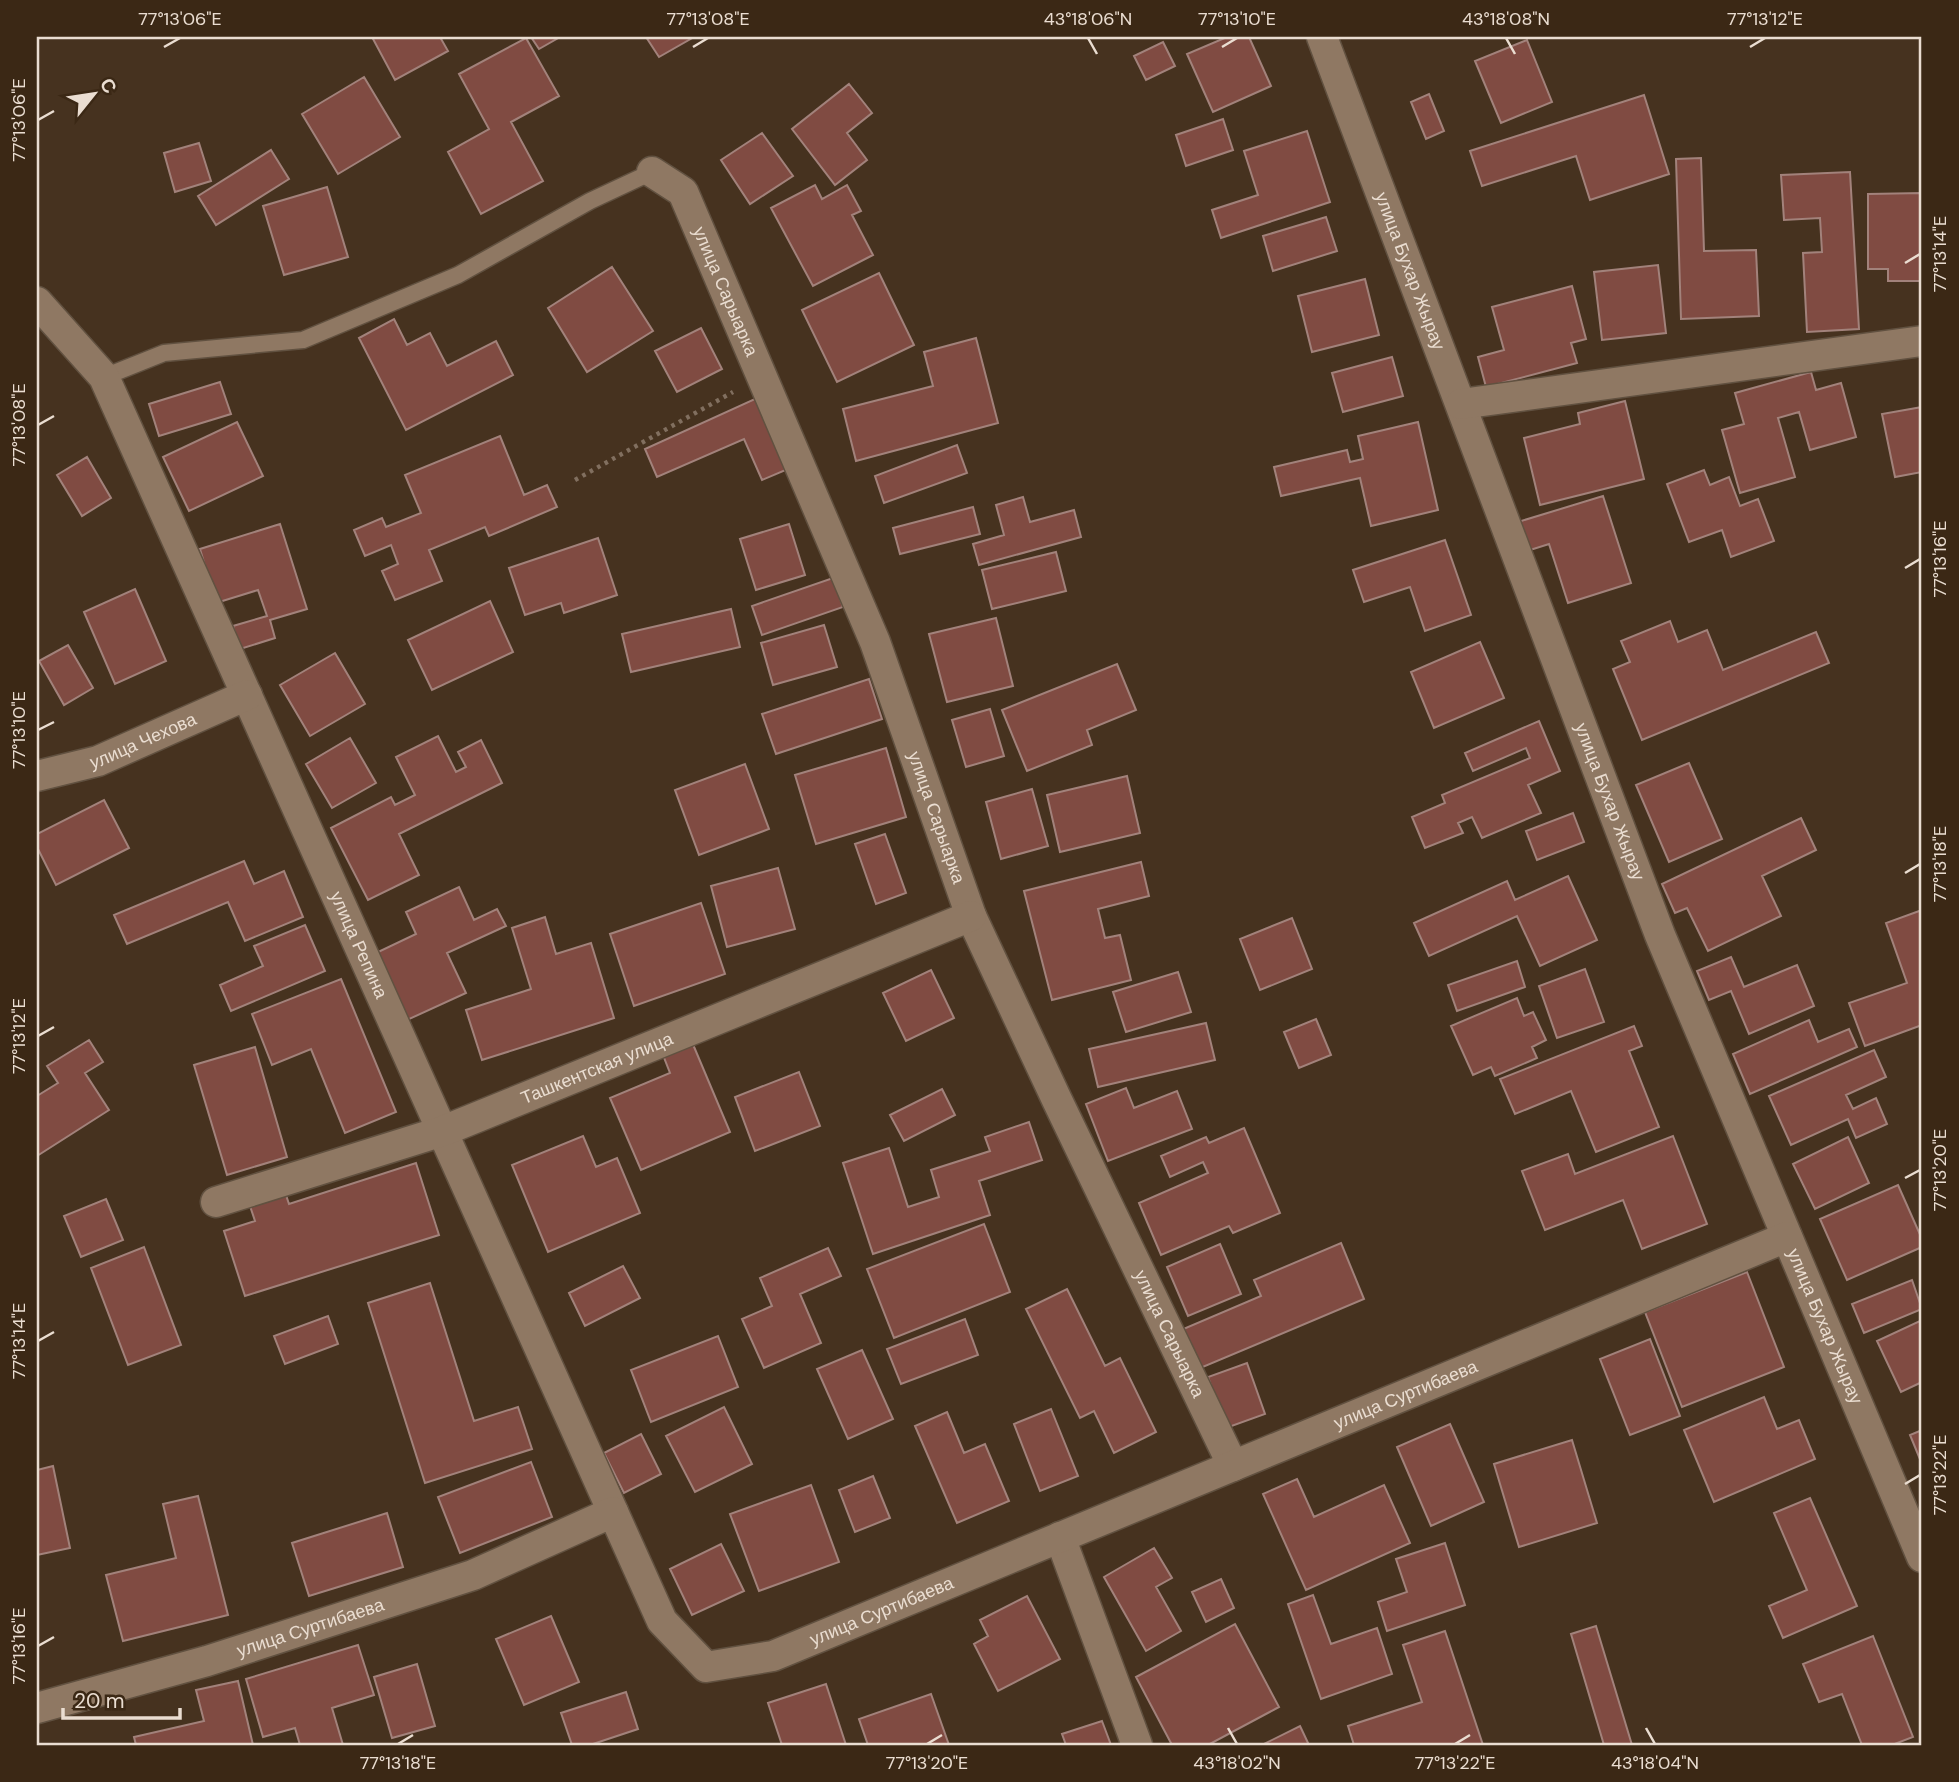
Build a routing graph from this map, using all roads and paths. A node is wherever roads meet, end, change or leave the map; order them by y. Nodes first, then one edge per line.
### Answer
1 (1322, 37) edge
2 (652, 172) joint
3 (37, 302) edge
4 (1922, 341) edge
5 (762, 376) junction
6 (104, 377) junction
7 (1461, 404) junction
8 (575, 480) dead end
9 (247, 695) junction
10 (37, 776) edge
11 (971, 916) junction
12 (443, 1132) junction
13 (216, 1202) dead end
14 (1787, 1237) junction
15 (1233, 1466) junction
16 (613, 1512) junction
17 (1060, 1538) junction
18 (1922, 1557) edge
19 (37, 1708) edge
20 (1137, 1745) edge

1 - 7 street, улица Бухар Жырау
2 - 5 street, улица Сарыарка
2 - 6 lane
3 - 6 street, улица Репина
4 - 7 street
5 - 8 path
5 - 11 street, улица Сарыарка
6 - 9 street, улица Репина
7 - 14 street, улица Бухар Жырау
9 - 10 street, улица Чехова
9 - 12 street, улица Репина
11 - 12 street, Ташкентская улица
11 - 15 street, улица Сарыарка
12 - 13 street, Ташкентская улица
12 - 16 street, улица Репина
14 - 15 street, улица Суртибаева
14 - 18 street, улица Бухар Жырау
15 - 17 street, улица Суртибаева
16 - 17 street, улица Суртибаева
16 - 19 street, улица Суртибаева
17 - 20 street

